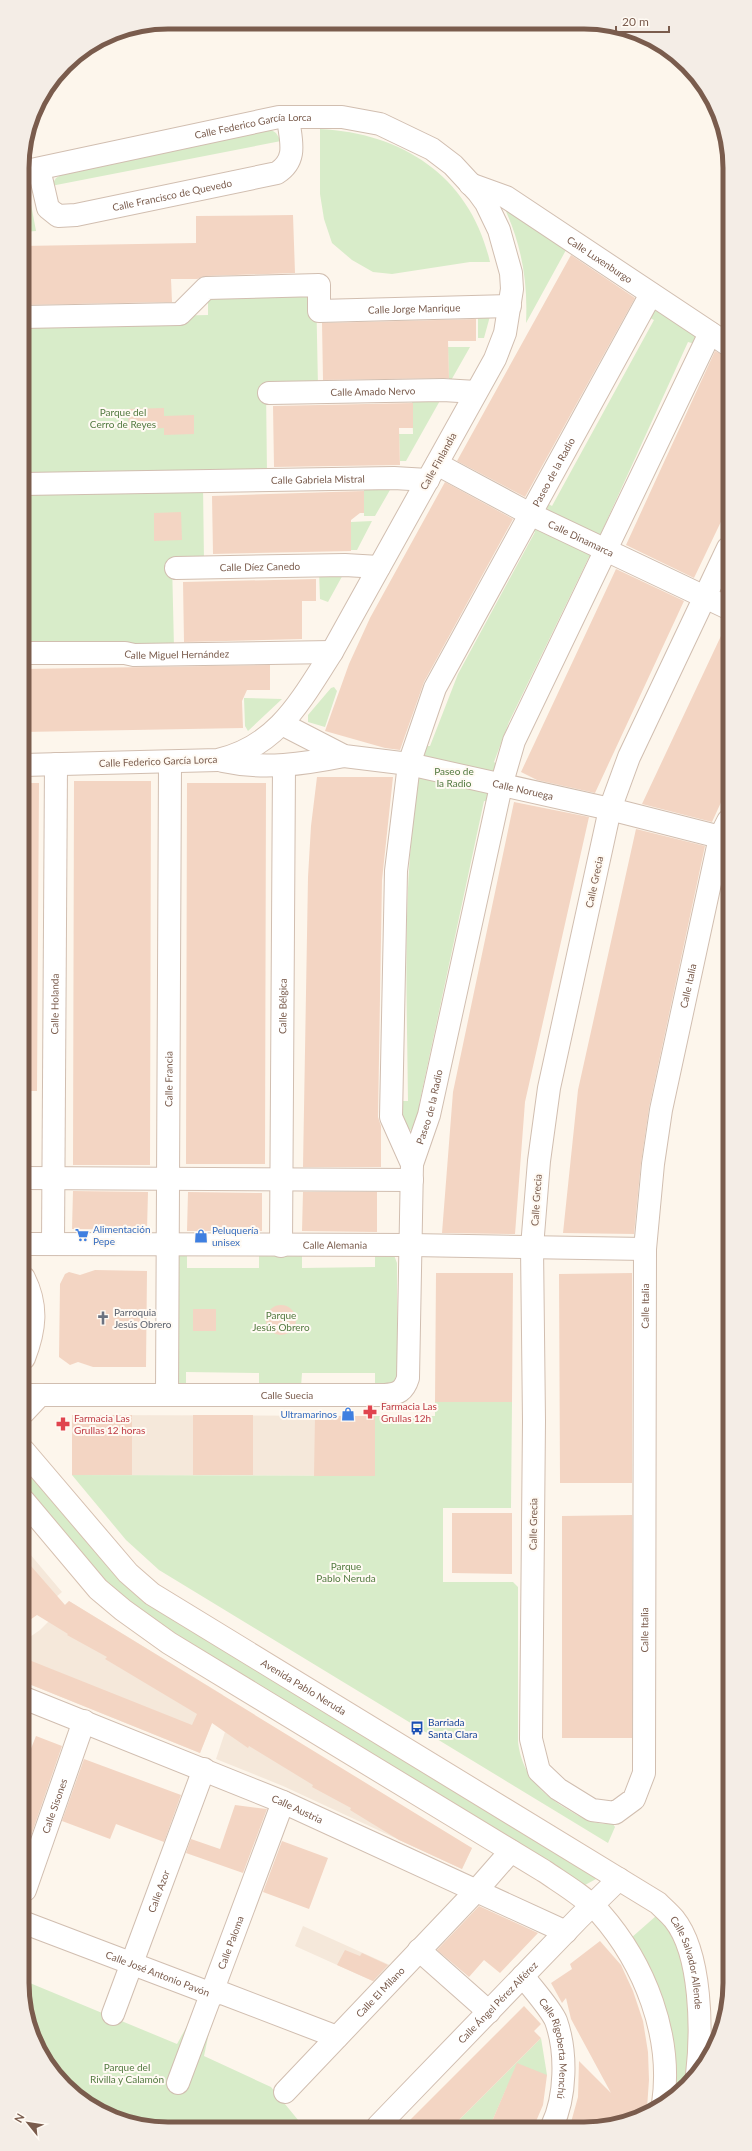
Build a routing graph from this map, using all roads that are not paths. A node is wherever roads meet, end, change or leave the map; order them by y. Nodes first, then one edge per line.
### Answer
1 (288, 117) junction
2 (31, 171) edge
3 (469, 183) junction
4 (651, 294) junction
5 (510, 306) junction
6 (29, 317) edge
7 (719, 338) edge
8 (476, 392) junction
9 (269, 393) dead end
10 (433, 472) junction
11 (29, 484) edge
12 (530, 514) junction
13 (606, 551) junction
14 (723, 559) edge
15 (379, 567) junction
16 (176, 568) dead end
17 (705, 598) junction
18 (723, 606) edge
19 (332, 652) junction
20 (29, 653) edge
21 (282, 724) junction
22 (344, 756) junction
23 (218, 760) junction
24 (170, 762) junction
25 (56, 764) junction
26 (409, 764) junction
27 (29, 765) edge
28 (284, 766) junction
29 (501, 786) junction
30 (610, 809) junction
31 (723, 829) edge
32 (723, 833) edge
33 (424, 1131) junction
34 (398, 1132) junction
35 (412, 1172) junction
36 (29, 1178) edge
37 (53, 1178) junction
38 (168, 1178) junction
39 (282, 1179) junction
40 (29, 1244) edge
41 (53, 1244) junction
42 (411, 1245) junction
43 (168, 1246) junction
44 (281, 1246) junction
45 (532, 1247) junction
46 (645, 1249) junction
47 (29, 1292) edge
48 (29, 1344) edge
49 (32, 1395) edge
50 (167, 1395) junction
51 (29, 1458) edge
52 (29, 1507) edge
53 (29, 1700) edge
54 (84, 1721) junction
55 (204, 1769) junction
56 (634, 1799) joint
57 (283, 1802) junction
58 (511, 1851) junction
59 (29, 1879) edge
60 (619, 1879) junction
61 (476, 1891) junction
62 (591, 1906) junction
63 (29, 1924) edge
64 (566, 1932) junction
65 (420, 1950) junction
66 (132, 1964) junction
67 (523, 1976) junction
68 (212, 1994) junction
69 (488, 2012) junction
70 (113, 2014) dead end
71 (337, 2037) junction
72 (699, 2061) edge
73 (178, 2083) dead end
74 (285, 2092) dead end
75 (664, 2097) edge
76 (382, 2122) edge
77 (554, 2122) edge

1 - 2 street, Calle Federico García Lorca
1 - 2 street, Calle Francisco de Quevedo
1 - 3 street, Calle Federico García Lorca
3 - 4 street, Calle Luxenburgo
3 - 5 street, Calle Finlandia
4 - 7 street, Calle Luxenburgo
4 - 12 street, Paseo de la Radio
5 - 6 street, Calle Jorge Manrique
5 - 8 street, Calle Finlandia
7 - 13 street, Paseo de la Radio
8 - 9 street, Calle Amado Nervo
8 - 10 street, Calle Finlandia
10 - 11 street, Calle Gabriela Mistral
10 - 12 street, Calle Dinamarca
10 - 15 street, Calle Finlandia
12 - 13 street, Calle Dinamarca
12 - 26 street, Paseo de la Radio
13 - 17 street, Calle Dinamarca
13 - 29 street, Paseo de la Radio
14 - 17 street, Calle Grecia
15 - 16 street, Calle Díez Canedo
15 - 19 street, Calle Finlandia
17 - 18 street, Calle Dinamarca
17 - 30 street, Calle Grecia
19 - 20 street, Calle Miguel Hernández
19 - 21 street, Calle Finlandia
21 - 22 street, Calle Noruega
21 - 23 street, Calle Federico García Lorca
22 - 26 street, Calle Noruega
22 - 28 street
23 - 24 street, Calle Federico García Lorca
23 - 28 street
24 - 25 street, Calle Federico García Lorca
24 - 38 street, Calle Francia
25 - 27 street, Calle Federico García Lorca
25 - 37 street, Calle Holanda
26 - 29 street, Calle Noruega
26 - 34 street, Paseo de la Radio
28 - 39 street, Calle Bélgica
29 - 30 street, Calle Noruega
29 - 33 street, Paseo de la Radio
30 - 31 street, Calle Noruega
30 - 45 street, Calle Grecia
32 - 46 street, Calle Italia
33 - 34 street
33 - 35 street, Paseo de la Radio
34 - 35 street, Paseo de la Radio
35 - 39 street
35 - 42 street, Paseo de la Radio
36 - 37 street
37 - 38 street
37 - 41 street, Calle Holanda
38 - 39 street
38 - 43 street, Calle Francia
39 - 44 street, Calle Bélgica
40 - 41 street, Calle Alemania
41 - 43 street, Calle Alemania
42 - 44 street, Calle Alemania
42 - 45 street, Calle Alemania
42 - 50 street, Calle Suecia
43 - 44 street, Calle Alemania
43 - 50 street, Calle Francia
45 - 46 street, Calle Alemania
45 - 56 street, Calle Grecia
46 - 56 street, Calle Italia
47 - 48 street
49 - 50 street, Calle Suecia
51 - 60 street, Avenida Pablo Neruda
52 - 58 street
53 - 54 street, Calle Austria
54 - 55 street, Calle Austria
54 - 59 street, Calle Sisones
55 - 57 street, Calle Austria
55 - 66 street, Calle Azor
57 - 61 street, Calle Austria
57 - 68 street, Calle Paloma
58 - 61 street, Calle El Milano
58 - 62 street
60 - 62 street, Calle Ángel Pérez Alférez
60 - 72 street, Calle Salvador Allende
61 - 64 street, Calle Austria
61 - 65 street, Calle El Milano
62 - 64 street, Calle Ángel Pérez Alférez
62 - 75 street
63 - 66 street, Calle José Antonio Pavón
64 - 67 street, Calle Ángel Pérez Alférez
65 - 69 street
65 - 71 street, Calle El Milano
66 - 68 street, Calle José Antonio Pavón
66 - 70 street, Calle Azor
67 - 69 street, Calle Ángel Pérez Alférez
67 - 77 street, Calle Rigoberta Menchú
68 - 71 street, Calle José Antonio Pavón
68 - 73 street, Calle Paloma
69 - 76 street, Calle Ángel Pérez Alférez
71 - 74 street, Calle El Milano

